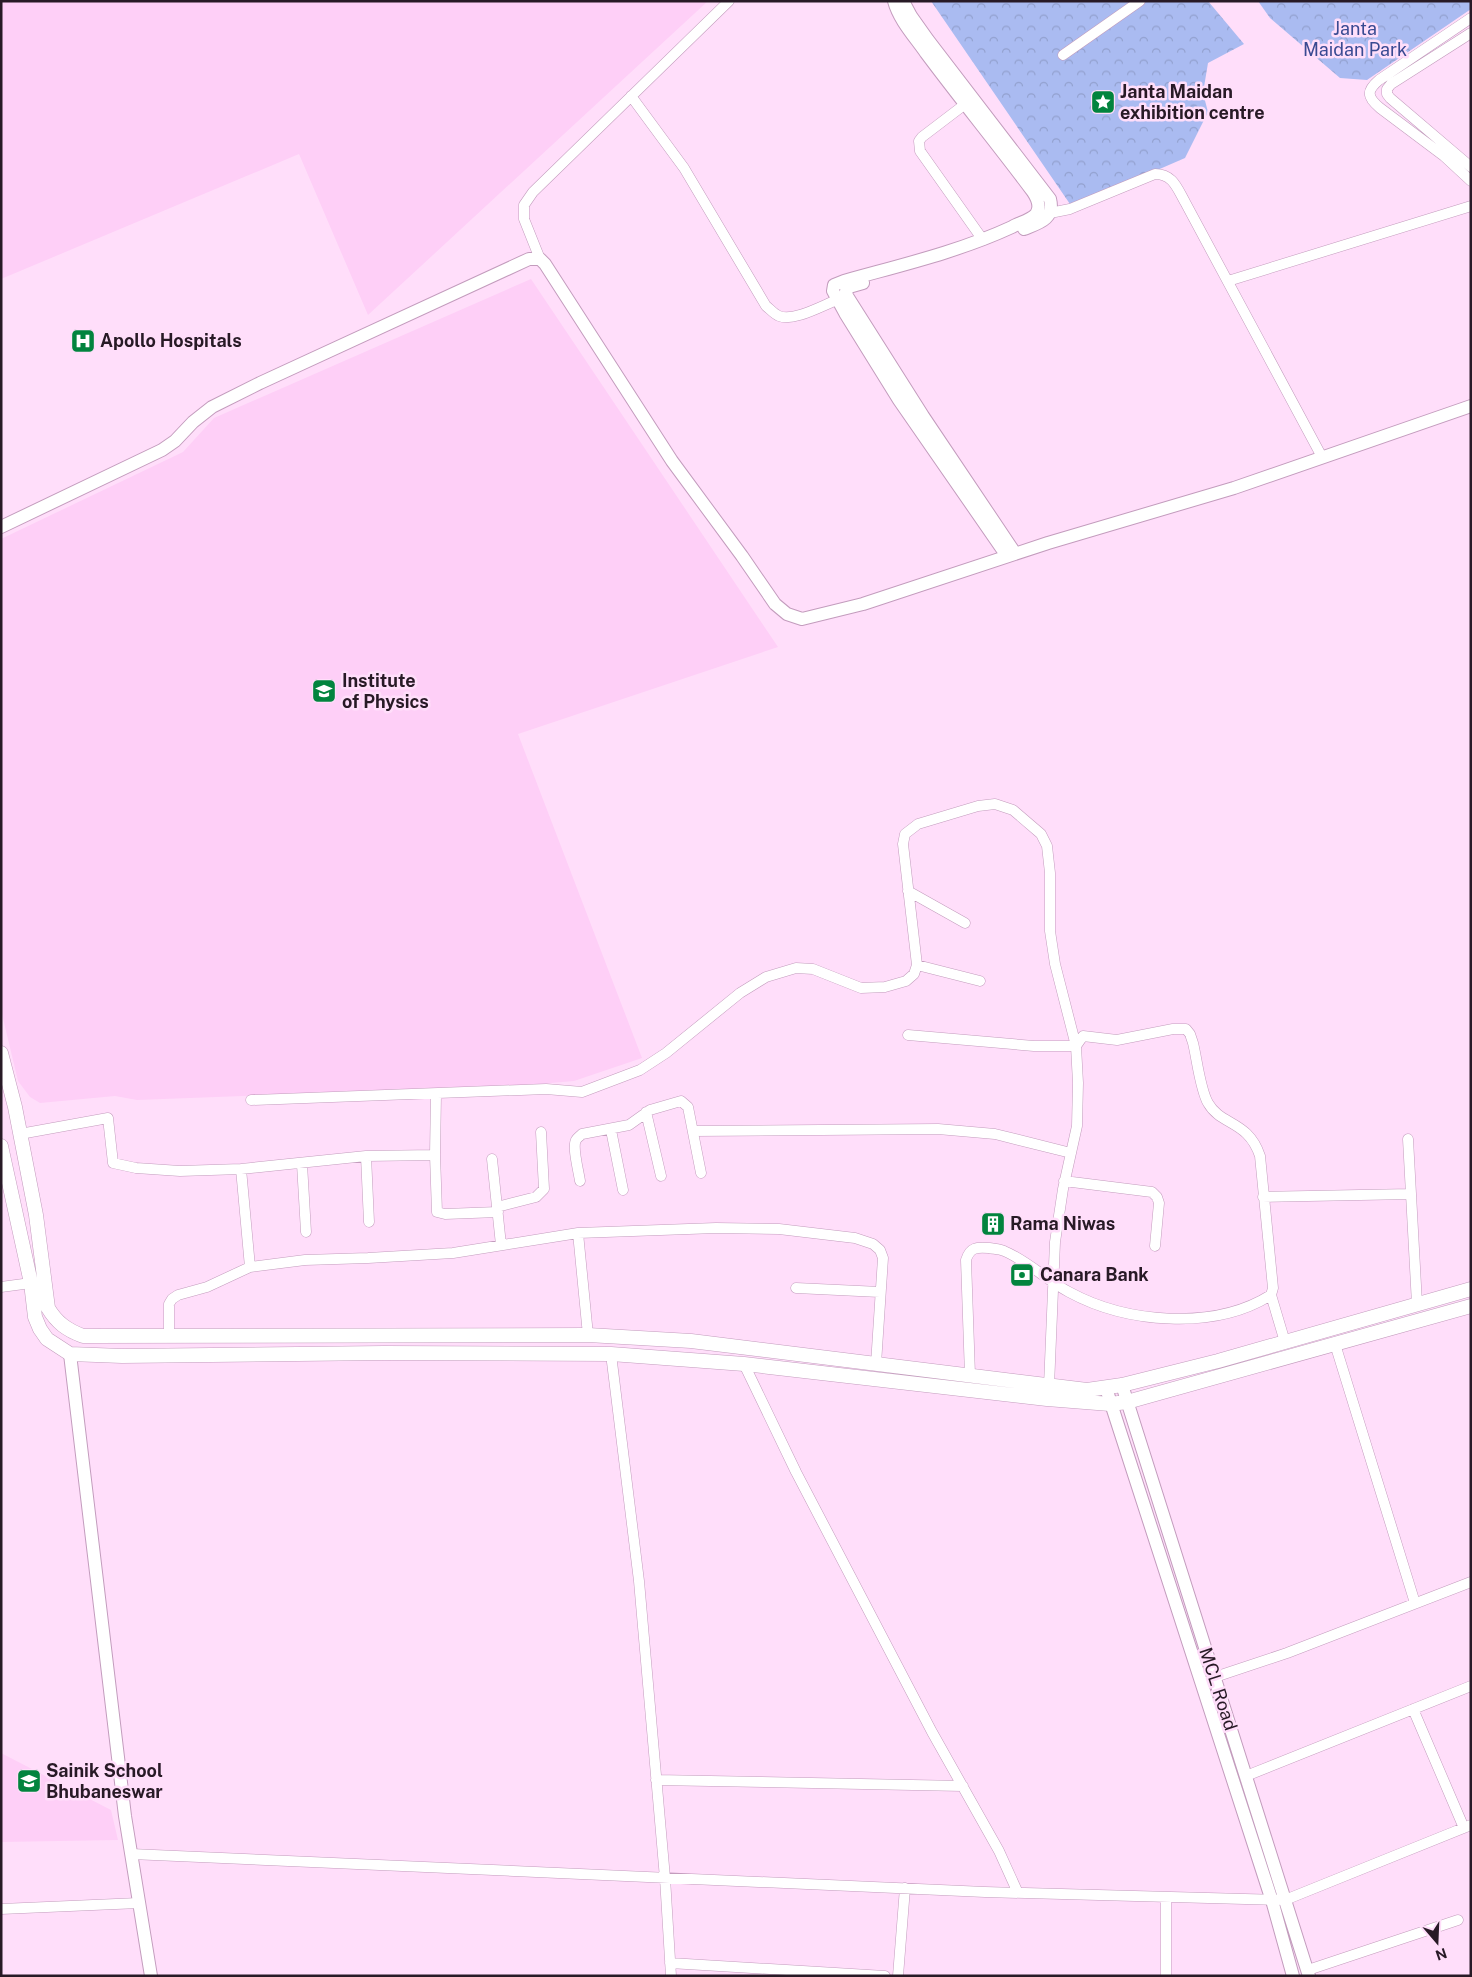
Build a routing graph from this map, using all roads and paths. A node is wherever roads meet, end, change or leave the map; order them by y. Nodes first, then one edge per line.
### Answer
1 (729, 1) edge
2 (894, 1) edge
3 (903, 1) edge
4 (1140, 1) edge
5 (1471, 18) edge
6 (1471, 33) edge
7 (1063, 55) dead end
8 (631, 96) junction
9 (964, 105) junction
10 (1471, 167) edge
11 (1471, 180) edge
12 (1471, 206) edge
13 (1050, 213) junction
14 (983, 240) junction
15 (540, 259) junction
16 (1228, 281) junction
17 (837, 300) junction
18 (1471, 406) edge
19 (1322, 457) junction
20 (1, 528) edge
21 (1011, 555) junction
22 (908, 891) junction
23 (965, 923) dead end
24 (917, 965) junction
25 (980, 981) dead end
26 (908, 1035) dead end
27 (1076, 1046) junction
28 (1, 1053) edge
29 (436, 1094) junction
30 (7, 1098) edge
31 (251, 1100) dead end
32 (646, 1112) junction
33 (612, 1130) junction
34 (693, 1131) junction
35 (541, 1132) dead end
36 (20, 1134) junction
37 (1408, 1140) dead end
38 (1, 1146) edge
39 (1071, 1153) junction
40 (435, 1155) junction
41 (366, 1156) junction
42 (492, 1159) dead end
43 (302, 1164) junction
44 (241, 1169) junction
45 (701, 1173) dead end
46 (661, 1176) dead end
47 (5, 1180) edge
48 (580, 1181) dead end
49 (1064, 1181) junction
50 (622, 1190) dead end
51 (1412, 1194) junction
52 (1263, 1197) junction
53 (498, 1209) junction
54 (369, 1222) dead end
55 (306, 1232) dead end
56 (578, 1233) junction
57 (501, 1245) junction
58 (1155, 1246) dead end
59 (250, 1267) junction
60 (31, 1283) junction
61 (1055, 1283) junction
62 (1, 1287) edge
63 (796, 1288) dead end
64 (1471, 1289) edge
65 (880, 1292) junction
66 (1270, 1295) junction
67 (1417, 1304) junction
68 (1471, 1306) edge
69 (588, 1334) junction
70 (169, 1336) junction
71 (695, 1341) junction
72 (1284, 1342) junction
73 (1335, 1344) junction
74 (70, 1354) junction
75 (611, 1354) junction
76 (693, 1360) junction
77 (744, 1364) junction
78 (876, 1364) junction
79 (970, 1375) junction
80 (1049, 1386) junction
81 (1122, 1386) junction
82 (1106, 1388) junction
83 (1127, 1402) junction
84 (1110, 1404) junction
85 (1471, 1582) edge
86 (1415, 1603) junction
87 (1215, 1677) junction
88 (1471, 1686) edge
89 (1413, 1709) junction
90 (1246, 1776) junction
91 (656, 1780) junction
92 (963, 1786) junction
93 (1467, 1827) edge
94 (131, 1854) junction
95 (665, 1878) junction
96 (905, 1888) junction
97 (1018, 1893) junction
98 (1166, 1898) junction
99 (1271, 1900) junction
100 (1285, 1900) junction
101 (139, 1903) junction
102 (1, 1909) edge
103 (1458, 1920) dead end
104 (670, 1963) junction
105 (1308, 1973) edge
106 (151, 1976) edge
107 (670, 1976) edge
108 (885, 1976) edge
109 (898, 1976) edge
110 (1166, 1976) edge
111 (1293, 1976) edge

1 - 8 street
2 - 9 street
3 - 13 street
4 - 7 street
5 - 11 street
6 - 10 street
8 - 15 street
8 - 17 street
9 - 14 street
9 - 14 street
12 - 16 street
13 - 16 street
13 - 21 street
14 - 17 street
15 - 20 street
15 - 21 street
16 - 19 street
17 - 21 street
18 - 19 street
19 - 21 street
22 - 23 street
22 - 24 street
22 - 27 street
24 - 25 street
24 - 29 street
26 - 27 street
27 - 39 street
27 - 52 street
28 - 30 main road
29 - 31 street
29 - 40 street
30 - 36 main road
32 - 33 street
32 - 34 street
32 - 46 street
33 - 48 street
33 - 50 street
34 - 39 street
34 - 45 street
35 - 53 street
36 - 44 street
36 - 70 main road
37 - 51 street
38 - 47 main road
39 - 49 street
40 - 41 street
40 - 53 street
41 - 43 street
41 - 54 street
42 - 53 street
43 - 44 street
43 - 55 street
44 - 59 street
47 - 60 main road
49 - 58 street
49 - 61 street
51 - 52 street
51 - 67 street
52 - 66 street
53 - 57 street
56 - 57 street
56 - 65 street
56 - 69 street
57 - 59 street
59 - 70 street
60 - 62 street
60 - 74 main road
61 - 66 street
61 - 79 street
61 - 80 street
63 - 65 street
64 - 67 main road
65 - 78 street
66 - 72 street
67 - 72 main road
68 - 73 main road
69 - 70 main road
69 - 71 main road
71 - 76 main road
71 - 78 main road
72 - 81 main road
73 - 83 main road
73 - 86 street
74 - 75 main road
74 - 94 street
75 - 76 main road
75 - 91 street
76 - 77 main road
77 - 84 main road
77 - 92 street
78 - 79 main road
79 - 80 main road
80 - 82 main road
81 - 82 main road
81 - 83 street, MCL Road
82 - 84 street, MCL Road
83 - 84 main road
83 - 87 street, MCL Road
84 - 99 street, MCL Road
85 - 86 street
86 - 87 street
87 - 90 street, MCL Road
88 - 89 street
89 - 90 street
89 - 93 street
90 - 100 street, MCL Road
91 - 92 street
91 - 95 street
92 - 97 street
93 - 100 street
94 - 95 street
94 - 101 street
95 - 96 street
95 - 104 street
96 - 97 street
96 - 109 street
97 - 98 street
98 - 99 street
98 - 110 street
99 - 100 street
99 - 111 street, MCL Road
100 - 105 street, MCL Road
101 - 102 street
101 - 106 street
103 - 105 street
104 - 107 street
104 - 108 street

